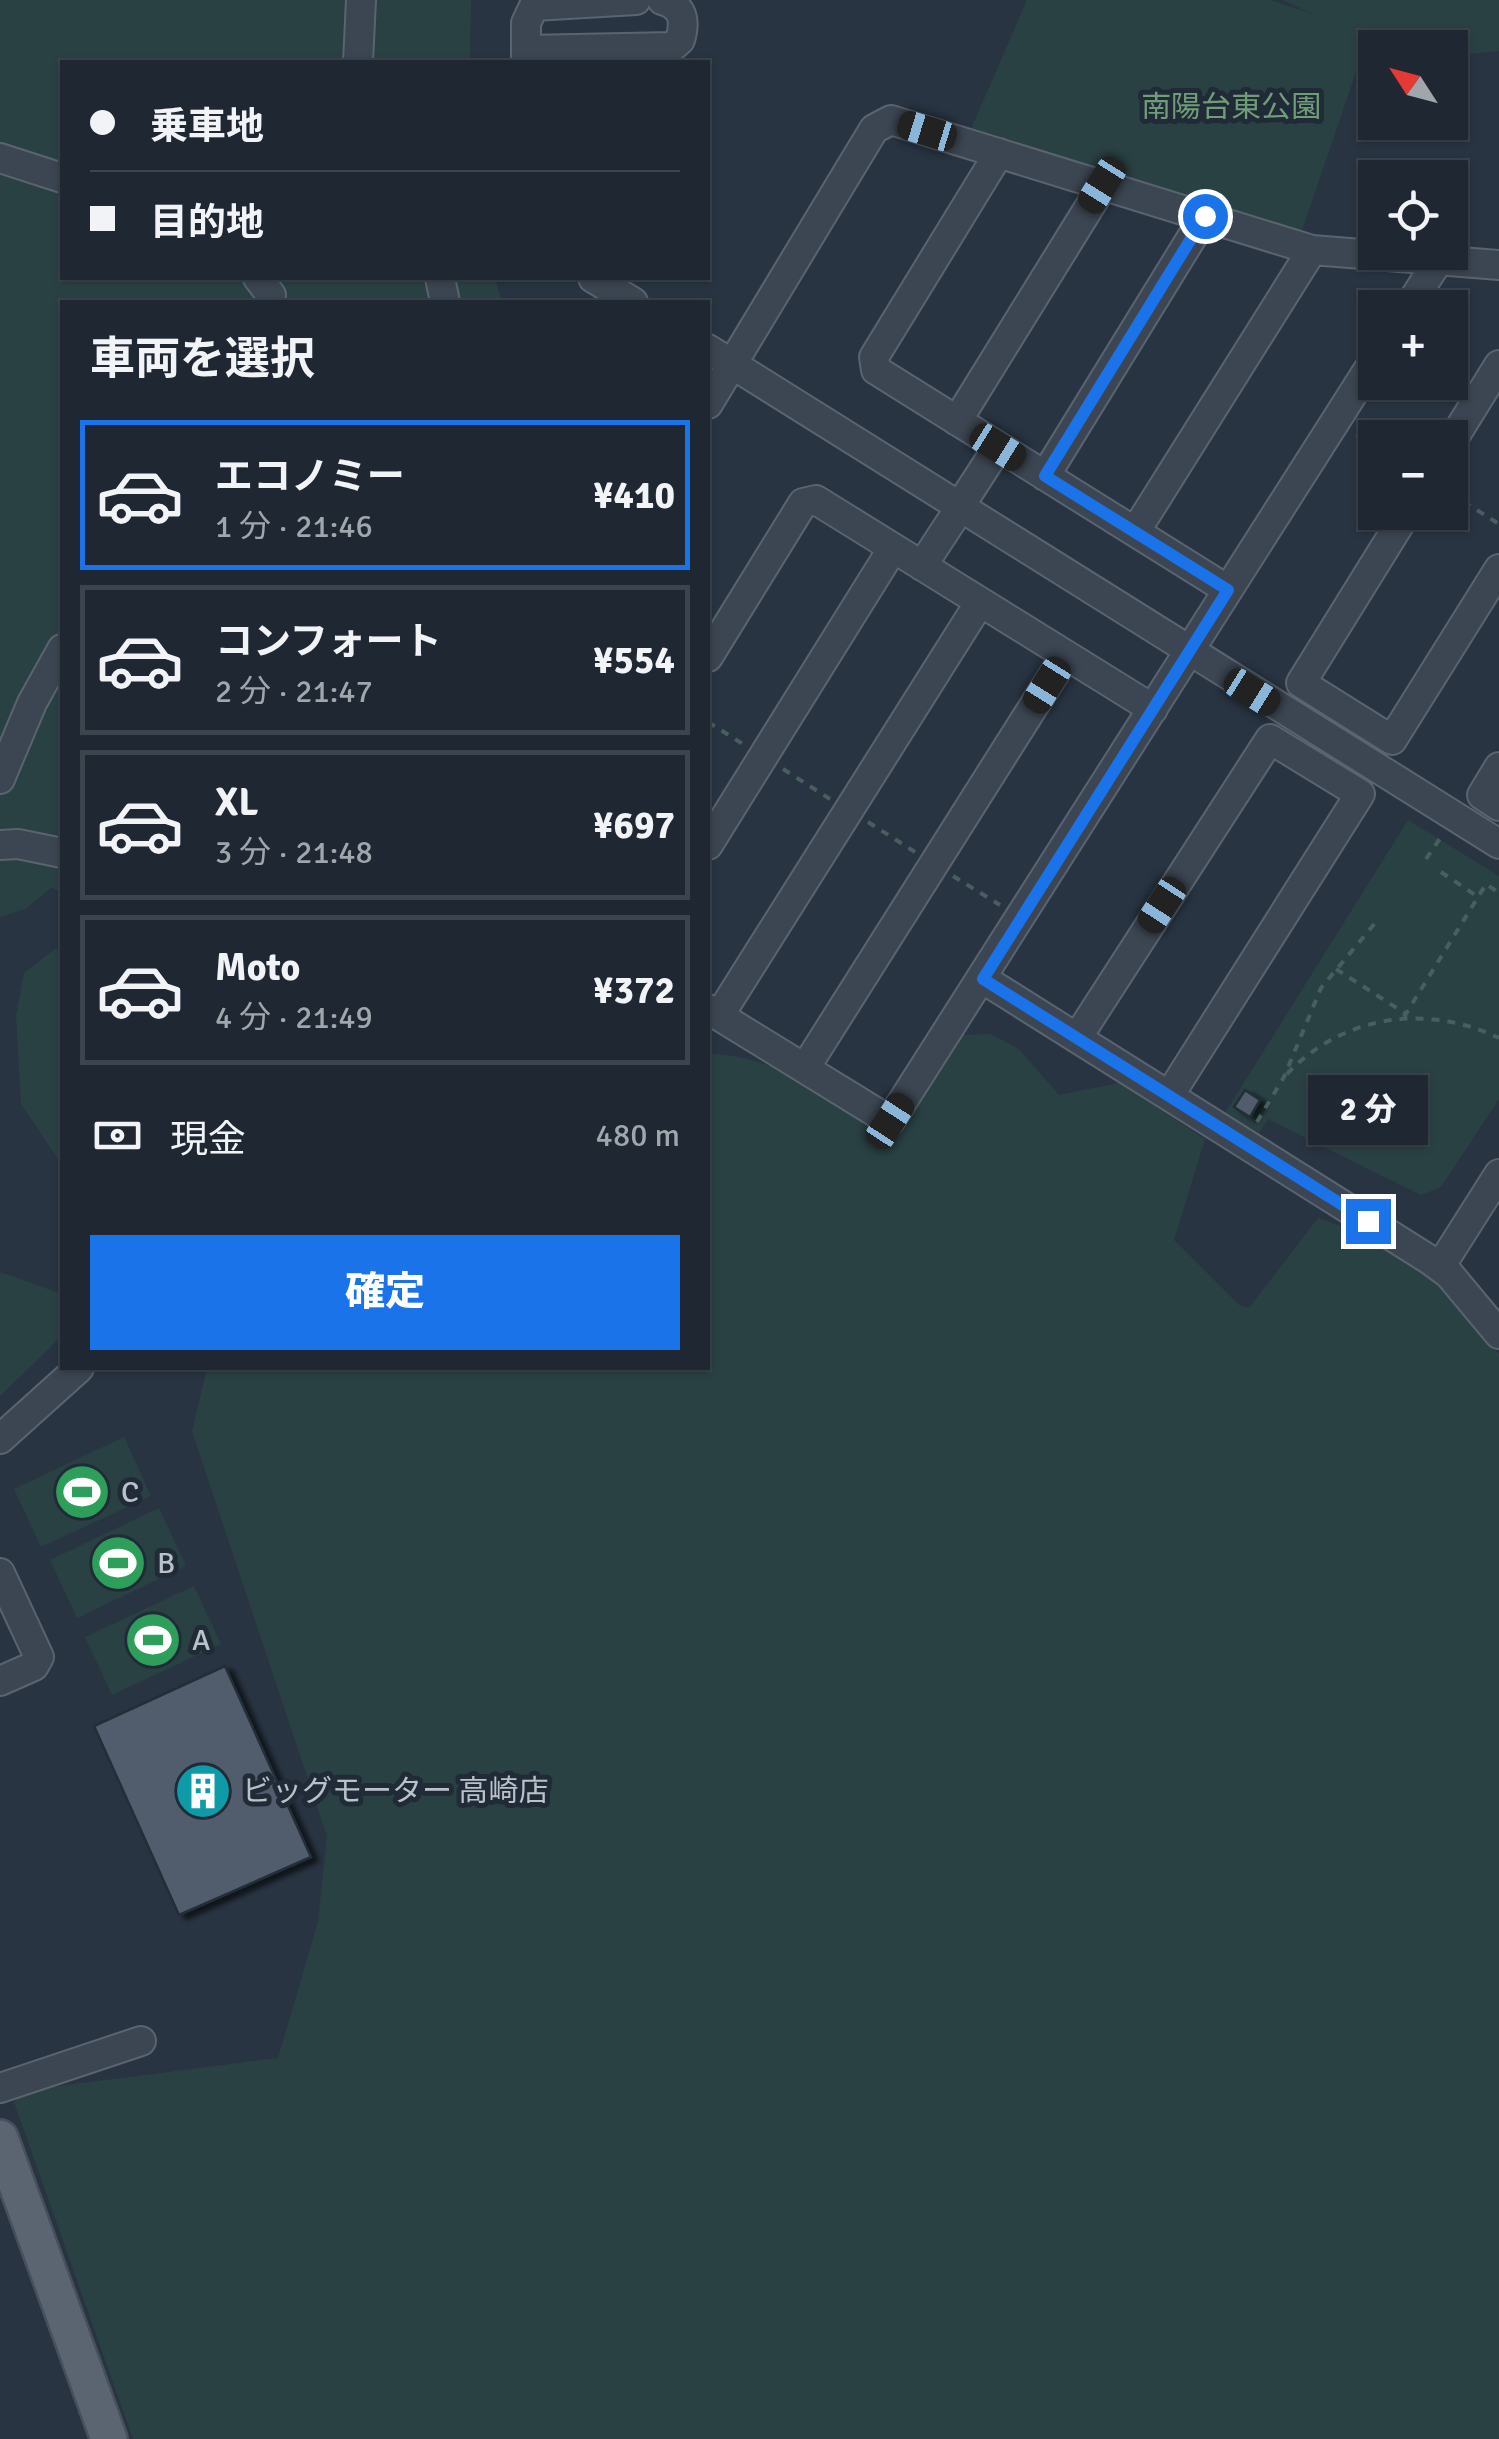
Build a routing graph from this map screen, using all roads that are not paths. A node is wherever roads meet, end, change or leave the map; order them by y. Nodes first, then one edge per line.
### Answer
1 (362, 0) edge
2 (636, 0) edge
3 (662, 0) edge
4 (526, 56) edge
5 (358, 60) edge
6 (999, 153) junction
7 (0, 158) edge
8 (60, 177) edge
9 (1102, 185) junction
10 (1205, 216) junction
11 (1312, 250) junction
12 (1358, 254) edge
13 (1468, 263) edge
14 (1499, 265) edge
15 (596, 280) edge
16 (630, 300) edge
17 (710, 350) edge
18 (733, 364) junction
19 (1499, 366) edge
20 (1358, 386) edge
21 (710, 401) edge
22 (1465, 420) edge
23 (957, 421) junction
24 (998, 447) junction
25 (1045, 476) junction
26 (1396, 530) edge
27 (1135, 532) junction
28 (893, 548) junction
29 (922, 566) junction
30 (1499, 569) edge
31 (1228, 590) junction
32 (980, 602) junction
33 (60, 653) edge
34 (710, 654) edge
35 (1191, 654) junction
36 (1066, 655) junction
37 (1154, 709) junction
38 (1499, 767) edge
39 (0, 780) edge
40 (1499, 806) edge
41 (710, 842) edge
42 (1499, 844) edge
43 (0, 845) edge
44 (60, 853) edge
45 (983, 979) junction
46 (713, 1012) edge
47 (1076, 1038) junction
48 (804, 1068) junction
49 (1169, 1096) junction
50 (1499, 1174) edge
51 (1440, 1267) junction
52 (1499, 1334) edge
53 (76, 1370) edge
54 (0, 1439) edge
55 (0, 1572) edge
56 (0, 1680) edge
57 (142, 2041) dead end
58 (0, 2088) edge
59 (0, 2138) edge
60 (0, 2205) edge
61 (86, 2439) edge
62 (109, 2439) edge

1 - 5 street
2 - 4 street
3 - 4 street
6 - 9 street
6 - 18 street
6 - 23 street
7 - 8 street
9 - 10 street
9 - 23 street
10 - 11 street
10 - 25 street
11 - 12 street
11 - 27 street
13 - 14 street
15 - 16 street
17 - 18 street
18 - 21 street
18 - 35 street
19 - 22 street
20 - 31 street
23 - 24 street
24 - 25 street
24 - 29 street
25 - 27 street
26 - 30 street
27 - 31 street
28 - 29 street
28 - 34 street
28 - 41 street
29 - 32 street
31 - 35 street
32 - 36 street
32 - 46 street
33 - 39 street
35 - 37 street
35 - 42 street
36 - 37 street
36 - 48 street
37 - 45 street
38 - 40 street
43 - 44 street
45 - 47 street
45 - 48 street
46 - 48 street
47 - 49 street
47 - 49 street
49 - 51 street
50 - 51 street
51 - 52 street
53 - 54 street
55 - 56 street
57 - 58 street
59 - 62 main road
60 - 61 main road

